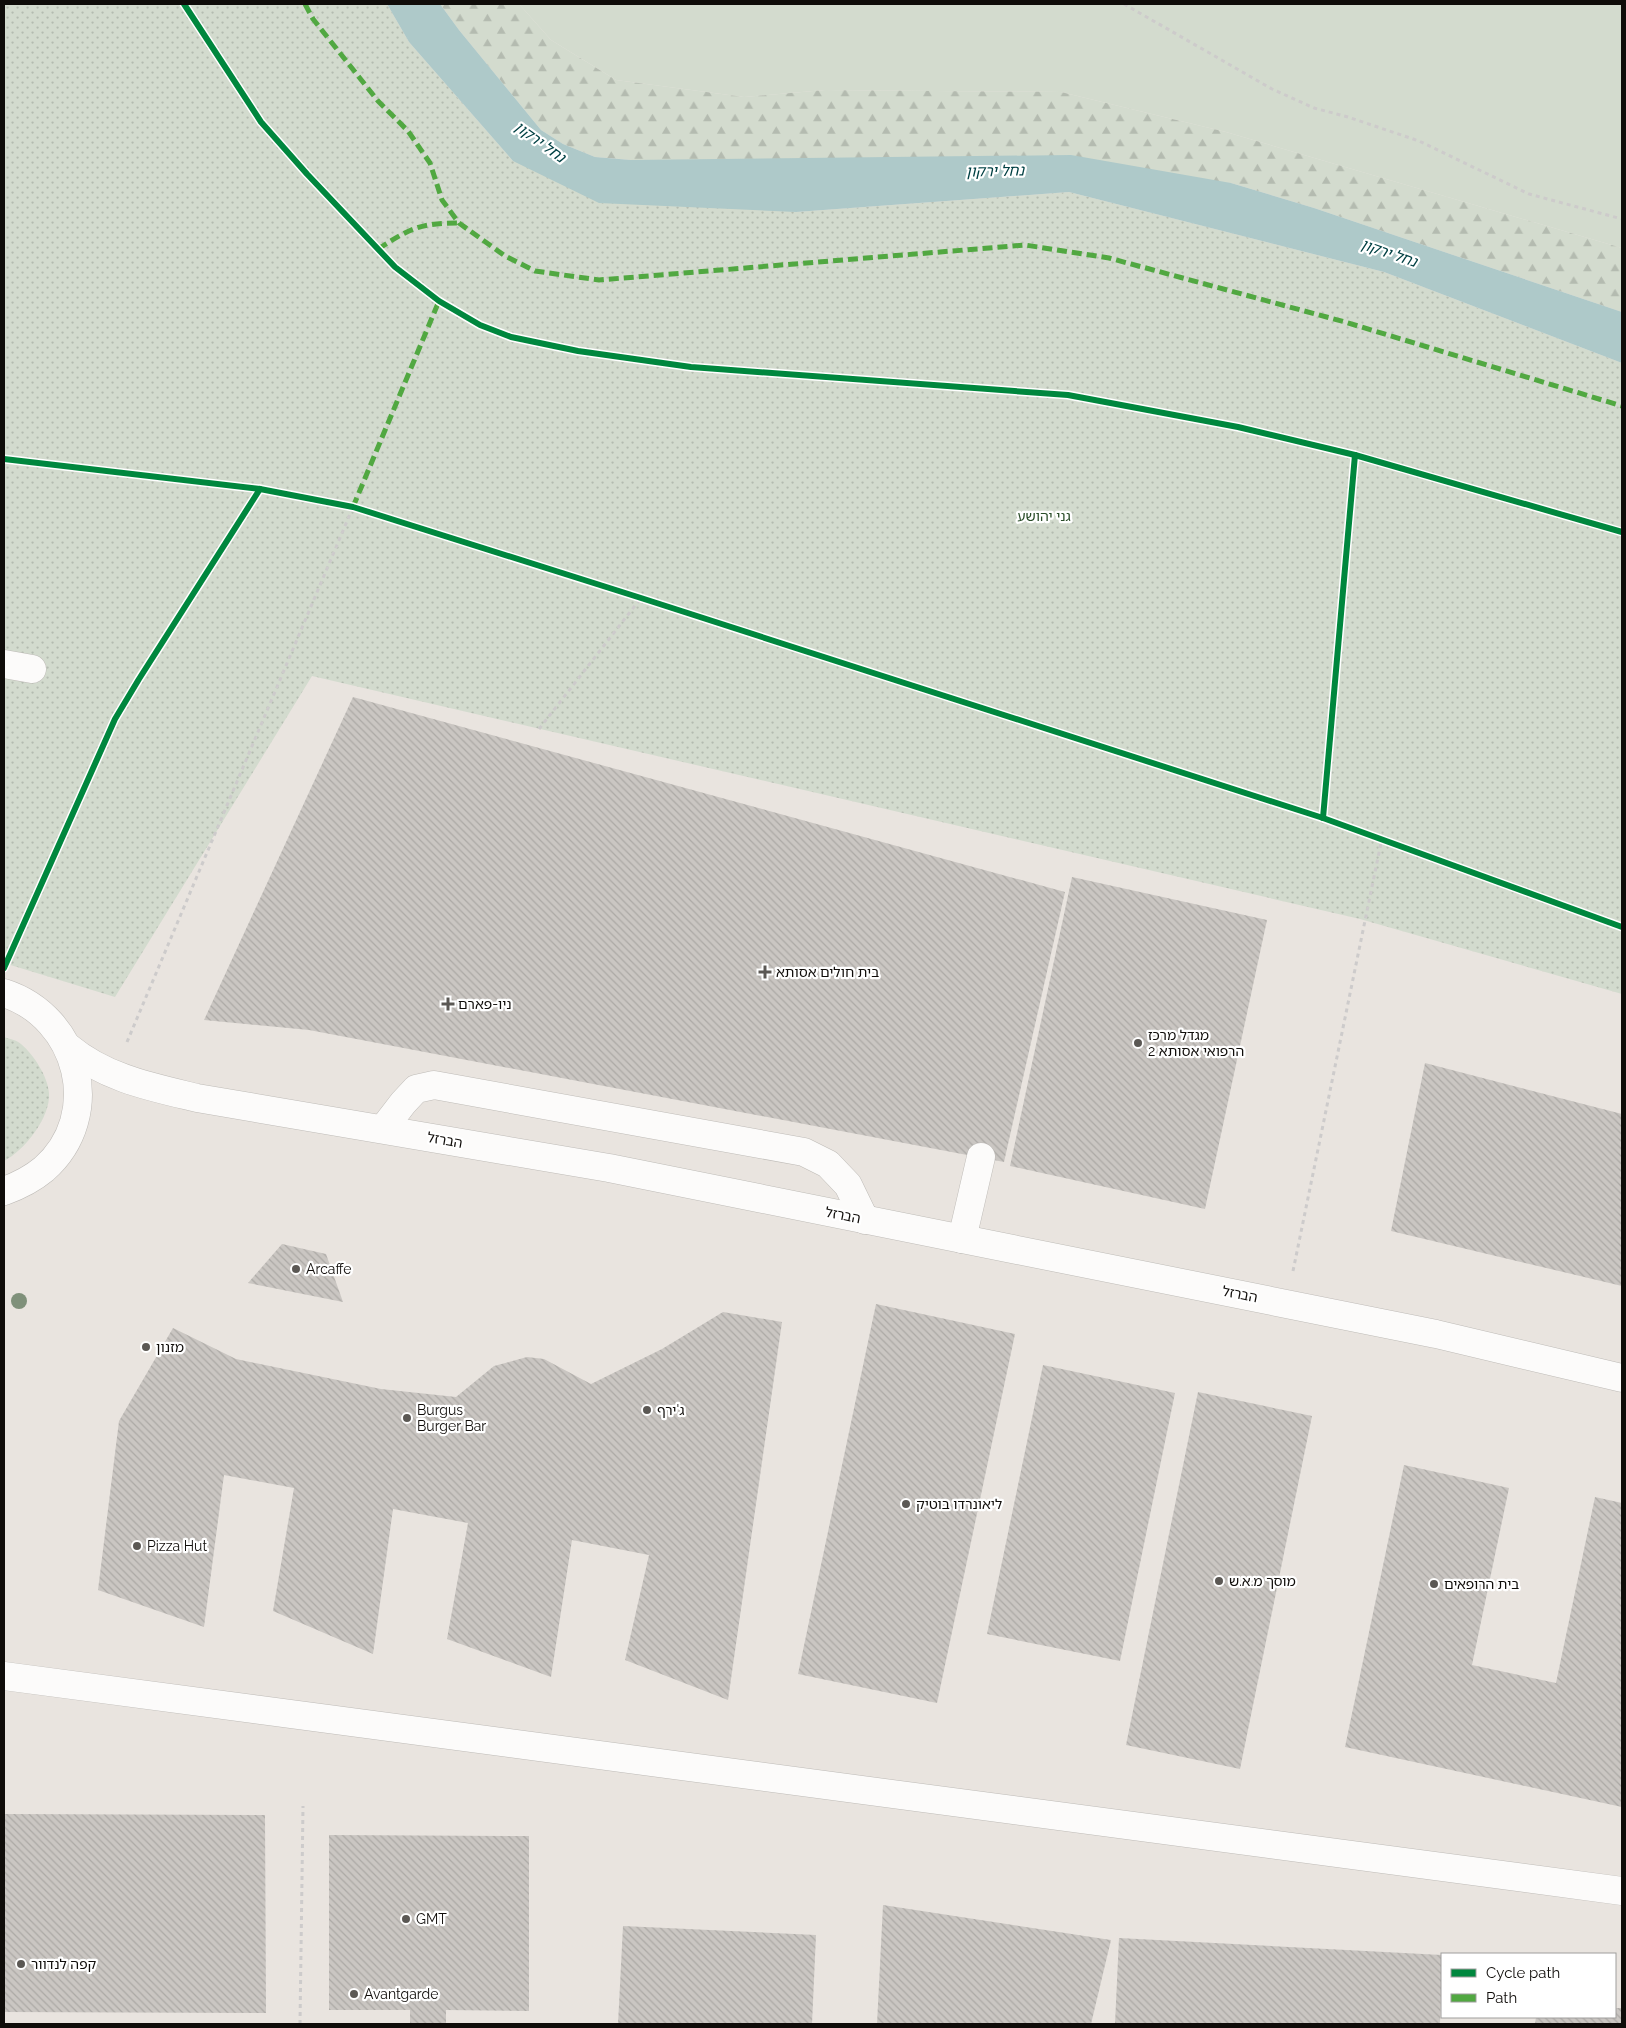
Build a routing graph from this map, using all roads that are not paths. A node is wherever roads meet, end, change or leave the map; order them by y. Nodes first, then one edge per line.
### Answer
1 (4, 664) edge
2 (32, 669) dead end
3 (4, 993) edge
4 (68, 1047) junction
5 (383, 1129) junction
6 (981, 1157) dead end
7 (8, 1191) edge
8 (865, 1220) junction
9 (962, 1239) junction
10 (1622, 1378) edge
11 (4, 1676) edge
12 (1622, 1891) edge

1 - 2 street
3 - 4 street
4 - 5 street, הברזל
4 - 7 street
5 - 8 street, הברזל
5 - 8 street
6 - 9 street
8 - 9 street, הברזל
9 - 10 street, הברזל
11 - 12 street

